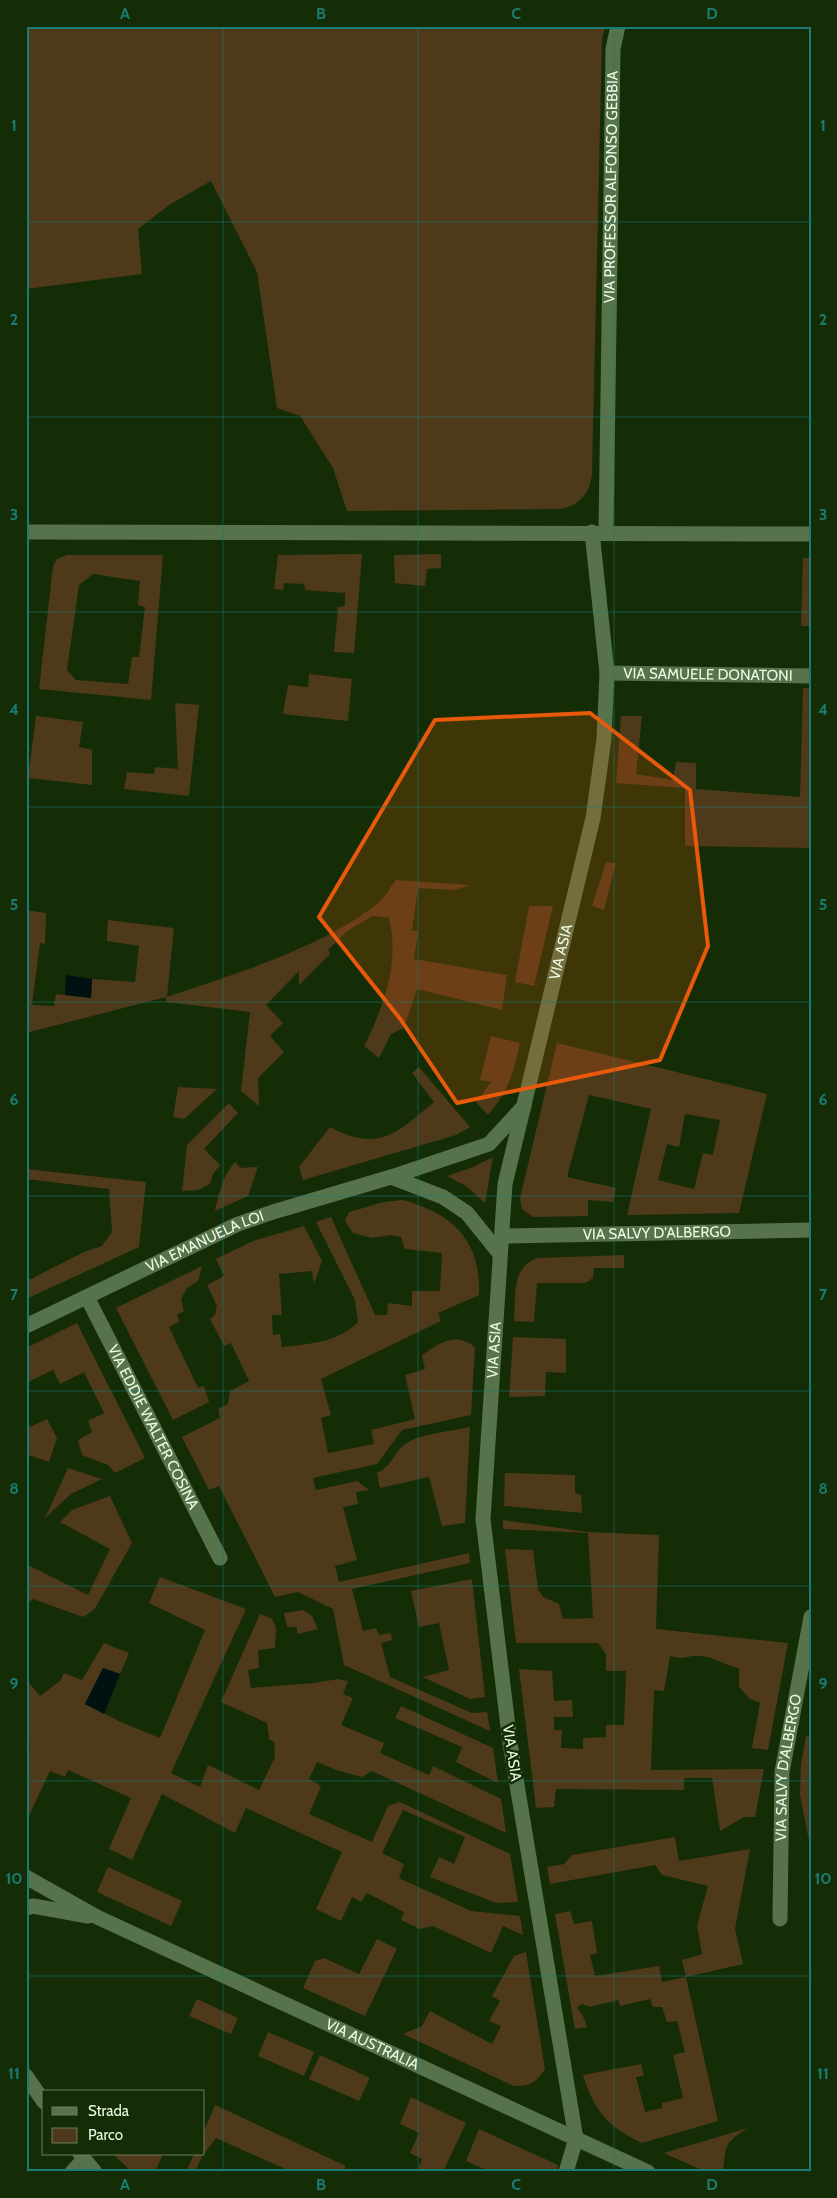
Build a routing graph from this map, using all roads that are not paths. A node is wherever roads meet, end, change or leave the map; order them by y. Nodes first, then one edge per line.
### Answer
1 (618, 26) edge
2 (26, 532) edge
3 (599, 532) junction
4 (811, 534) edge
5 (607, 673) junction
6 (811, 676) edge
7 (525, 1105) junction
8 (391, 1177) junction
9 (811, 1230) edge
10 (502, 1236) junction
11 (500, 1254) junction
12 (87, 1297) junction
13 (26, 1326) edge
14 (220, 1558) dead end
15 (811, 1617) edge
16 (26, 1878) edge
17 (26, 1908) edge
18 (97, 1918) junction
19 (780, 1919) dead end
20 (26, 2076) edge
21 (42, 2099) edge
22 (576, 2139) junction
23 (82, 2157) edge
24 (72, 2172) edge
25 (95, 2172) edge
26 (566, 2172) edge
27 (648, 2172) edge

1 - 3 street, VIA PROFESSOR ALFONSO GEBBIA
2 - 3 street
3 - 4 street
3 - 5 street, VIA ASIA
5 - 6 street, VIA SAMUELE DONATONI
5 - 7 street, VIA ASIA
7 - 8 street, VIA EMANUELA LOI
7 - 10 street, VIA ASIA
8 - 11 street
8 - 12 street, VIA EMANUELA LOI
9 - 10 street, VIA SALVY D'ALBERGO
10 - 11 street, VIA ASIA
11 - 22 street, VIA ASIA
12 - 13 street, VIA EMANUELA LOI
12 - 14 street, VIA EDDIE WALTER COSINA
15 - 19 street, VIA SALVY D'ALBERGO
16 - 18 street
17 - 18 street
18 - 22 street, VIA AUSTRALIA
20 - 21 street
22 - 26 street, VIA ASIA
22 - 27 street, VIA AUSTRALIA
23 - 24 street
23 - 25 street

